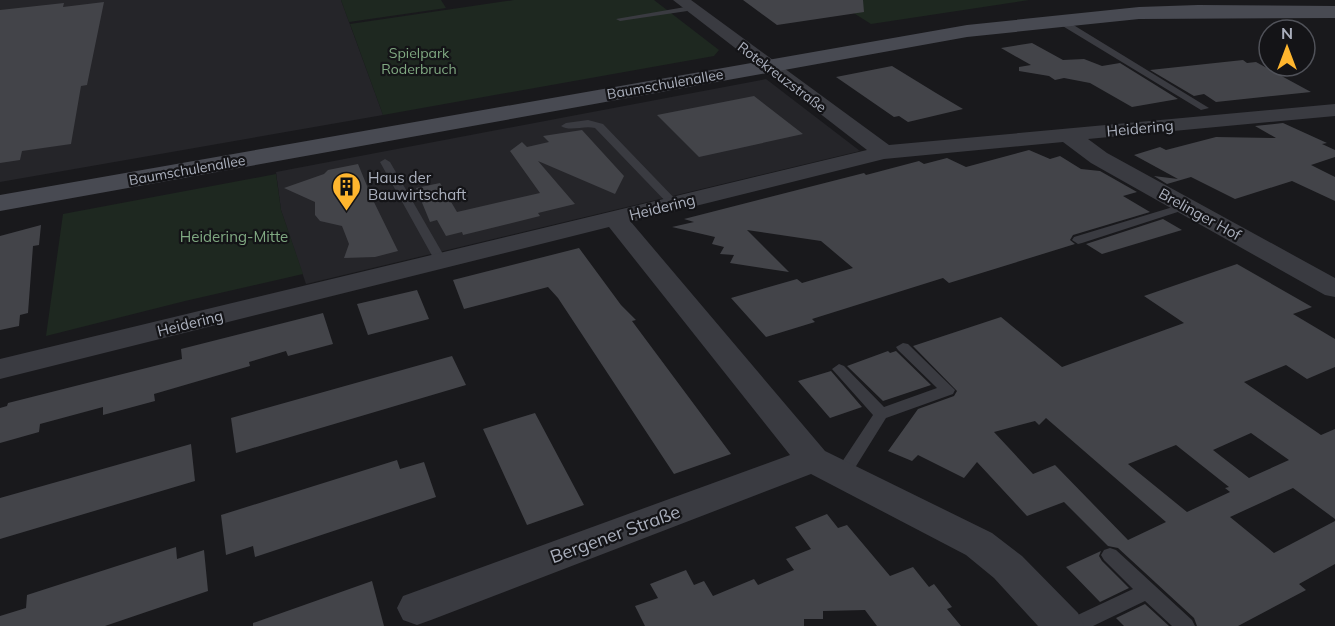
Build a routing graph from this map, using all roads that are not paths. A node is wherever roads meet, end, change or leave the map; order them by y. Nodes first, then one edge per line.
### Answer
1 (686, 4) edge
2 (1335, 12) edge
3 (620, 19) dead end
4 (1059, 20) junction
5 (767, 66) junction
6 (1204, 108) dead end
7 (1335, 110) edge
8 (566, 126) dead end
9 (1068, 135) junction
10 (884, 152) junction
11 (385, 162) dead end
12 (0, 203) edge
13 (674, 204) junction
14 (1186, 206) junction
15 (405, 214) dead end
16 (615, 219) junction
17 (1078, 240) dead end
18 (438, 255) junction
19 (1335, 289) edge
20 (903, 348) dead end
21 (0, 369) edge
22 (839, 369) dead end
23 (881, 414) junction
24 (827, 467) junction
25 (1110, 555) dead end
26 (1147, 591) junction
27 (417, 608) dead end
28 (1064, 626) edge
29 (1074, 626) edge
30 (1185, 626) edge

1 - 3 lane
1 - 5 street, Rotekreuzstraße
2 - 4 main road, Baumschulenallee
4 - 5 main road, Baumschulenallee
4 - 6 lane
5 - 10 street, Rotekreuzstraße
5 - 12 main road, Baumschulenallee
7 - 9 street, Heidering
8 - 13 lane
9 - 10 street, Heidering
9 - 14 street, Brelinger Hof
10 - 13 street, Heidering
11 - 18 lane
13 - 16 street, Heidering
14 - 17 lane
14 - 19 street, Brelinger Hof
15 - 18 lane
16 - 18 street, Heidering
16 - 24 street
18 - 21 street, Heidering
20 - 23 lane
22 - 23 lane
23 - 24 lane
24 - 27 street, Bergener Straße
24 - 28 street
25 - 26 lane
26 - 29 lane
26 - 30 lane

